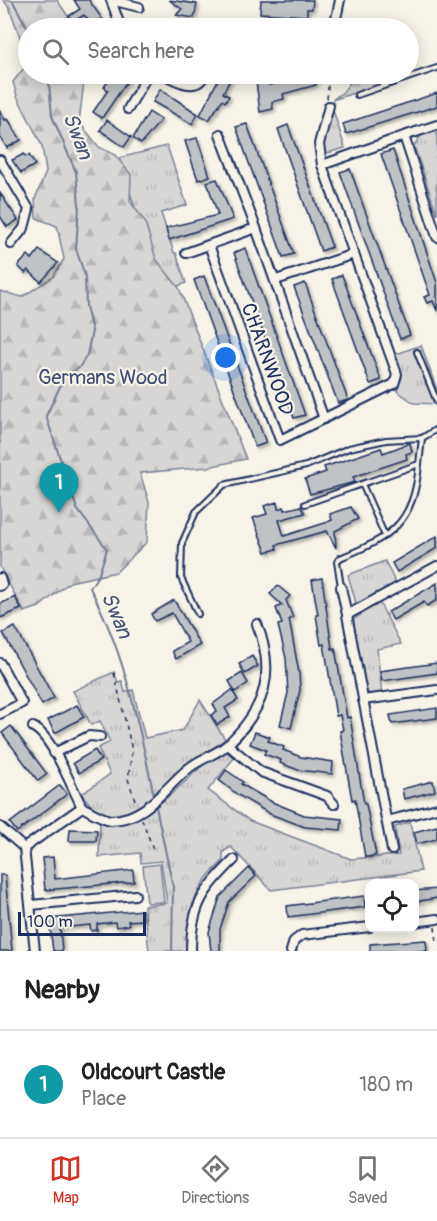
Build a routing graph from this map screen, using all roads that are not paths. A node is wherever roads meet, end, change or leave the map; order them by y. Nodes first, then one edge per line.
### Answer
1 (111, 0) edge
2 (340, 0) edge
3 (139, 7) dead end
4 (117, 18) edge
5 (336, 18) edge
6 (437, 68) edge
7 (419, 74) edge
8 (142, 84) edge
9 (390, 84) edge
10 (357, 95) dead end
11 (329, 106) road end
12 (128, 109) dead end
13 (437, 125) edge
14 (220, 134) dead end
15 (404, 136) junction
16 (0, 160) edge
17 (322, 165) junction
18 (256, 228) junction
19 (437, 237) edge
20 (11, 244) dead end
21 (209, 245) junction
22 (186, 254) dead end
23 (354, 254) junction
24 (276, 280) junction
25 (417, 352) dead end
26 (437, 402) edge
27 (324, 420) junction
28 (437, 429) edge
29 (422, 438) junction
30 (419, 464) junction
31 (362, 484) junction
32 (305, 504) dead end
33 (385, 536) junction
34 (437, 566) edge
35 (0, 578) edge
36 (0, 586) edge
37 (341, 587) joint
38 (198, 614) dead end
39 (347, 615) junction
40 (257, 624) dead end
41 (0, 663) edge
42 (437, 690) edge
43 (363, 700) junction
44 (0, 714) edge
45 (33, 727) dead end
46 (100, 737) dead end
47 (228, 745) junction
48 (54, 753) junction
49 (334, 804) dead end
50 (82, 807) junction
51 (437, 808) edge
52 (387, 821) junction
53 (0, 826) edge
54 (24, 848) junction
55 (392, 850) dead end
56 (234, 860) dead end
57 (135, 895) dead end
58 (31, 905) junction
59 (436, 920) edge
60 (419, 922) edge
61 (365, 927) edge
62 (35, 951) edge
63 (191, 951) edge
64 (291, 951) edge

1 - 3 street
1 - 4 street
2 - 5 street
6 - 7 lane
8 - 12 street
9 - 10 lane
11 - 17 street, CHARNWOOD
13 - 15 street
14 - 18 street, CHARNWOOD
15 - 17 street
15 - 19 street
16 - 20 street
17 - 23 street, CHARNWOOD
18 - 21 street
18 - 24 street, CHARNWOOD
21 - 22 street
21 - 27 street, CHARNWOOD
23 - 24 street, CHARNWOOD
23 - 27 street, CHARNWOOD
24 - 27 street, CHARNWOOD
25 - 26 lane
28 - 29 lane
29 - 30 lane
29 - 38 lane
30 - 31 lane
30 - 33 lane
31 - 32 lane
31 - 33 lane
33 - 37 lane
34 - 39 street
35 - 36 street
37 - 39 street
39 - 43 street
40 - 47 street
41 - 44 street
42 - 43 street
43 - 52 street
45 - 48 street
46 - 48 street
47 - 49 street
47 - 50 street
48 - 50 street
50 - 54 street
51 - 52 street
52 - 55 street
53 - 54 street
54 - 58 street
56 - 63 street
57 - 58 street
58 - 62 street
59 - 60 street
61 - 64 street

